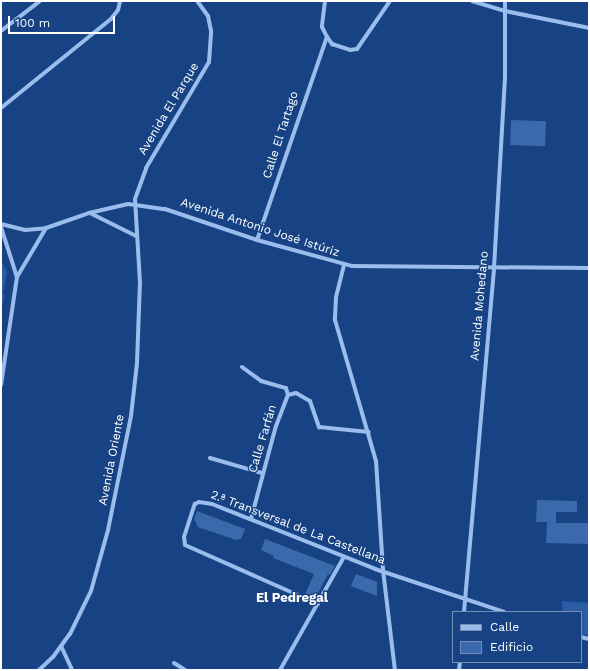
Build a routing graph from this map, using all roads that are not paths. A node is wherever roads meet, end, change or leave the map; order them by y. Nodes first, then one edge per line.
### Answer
1 (40, 1) edge
2 (120, 1) edge
3 (197, 1) edge
4 (325, 1) edge
5 (390, 1) edge
6 (472, 1) edge
7 (505, 1) edge
8 (505, 11) junction
9 (589, 28) edge
10 (1, 31) edge
11 (327, 37) junction
12 (1, 108) edge
13 (134, 205) junction
14 (89, 213) junction
15 (1, 226) edge
16 (46, 228) junction
17 (136, 236) junction
18 (256, 240) junction
19 (344, 265) junction
20 (494, 268) junction
21 (589, 268) edge
22 (17, 277) junction
23 (242, 367) dead end
24 (1, 385) edge
25 (288, 395) junction
26 (369, 432) junction
27 (210, 458) dead end
28 (262, 473) junction
29 (251, 519) junction
30 (344, 557) junction
31 (384, 572) junction
32 (465, 599) junction
33 (318, 604) junction
34 (464, 611) edge
35 (501, 611) edge
36 (61, 646) junction
37 (174, 663) dead end
38 (39, 670) edge
39 (72, 670) edge
40 (185, 670) edge
41 (280, 670) edge
42 (395, 670) edge

1 - 10 street
2 - 12 street
3 - 13 street, Avenida El Parque
4 - 11 street
5 - 11 street
6 - 8 street
7 - 8 street, Avenida Mohedano
8 - 9 street
8 - 20 street, Avenida Mohedano
11 - 18 street, Calle El Tartago
13 - 14 street, Avenida Antonio José Istúriz
13 - 17 street, Avenida Oriente
13 - 18 street, Avenida Antonio José Istúriz
14 - 16 street, Avenida Antonio José Istúriz
14 - 17 street
15 - 16 street, Avenida Antonio José Istúriz
15 - 22 street
16 - 22 street
17 - 36 street, Avenida Oriente
18 - 19 street, Avenida Antonio José Istúriz
19 - 20 street, Avenida Antonio José Istúriz
19 - 26 street
20 - 21 street, Avenida Antonio José Istúriz
20 - 32 street, Avenida Mohedano
22 - 24 street
23 - 25 street
25 - 26 street, Calle Farfán
25 - 28 street, Calle Farfán
26 - 31 street
27 - 28 street
28 - 29 street, Calle Farfán
29 - 30 street, 2.ª Transversal de La Castellana
29 - 33 street, 2.ª Transversal de La Castellana
30 - 31 street, 2.ª Transversal de La Castellana
30 - 33 street
31 - 32 street, 2.ª Transversal de La Castellana
31 - 42 street
32 - 34 street, Avenida Mohedano
32 - 35 street, 2.ª Transversal de La Castellana
33 - 41 street
36 - 38 street, Avenida Oriente
36 - 39 street
37 - 40 street

